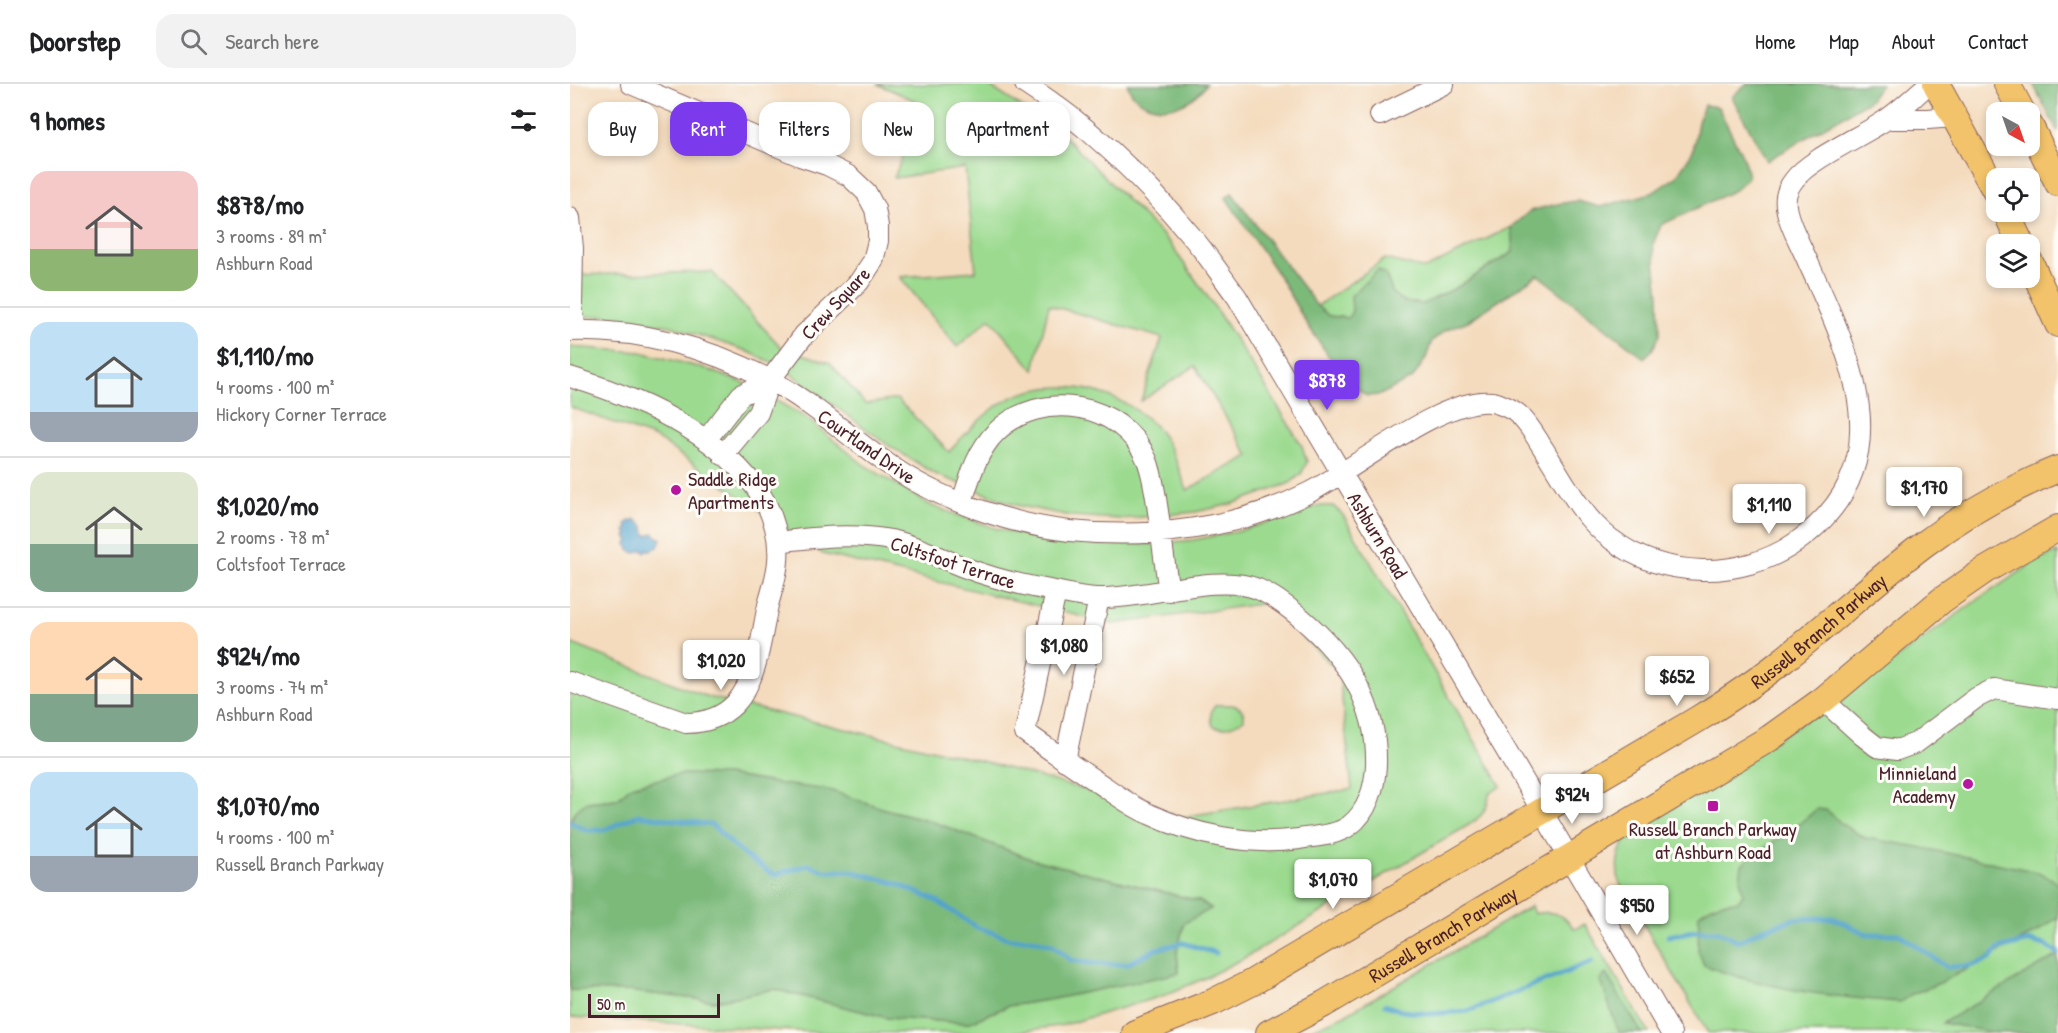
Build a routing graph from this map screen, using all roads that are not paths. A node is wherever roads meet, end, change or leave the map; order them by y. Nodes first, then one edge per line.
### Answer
1 (631, 84) edge
2 (1025, 84) edge
3 (1444, 84) edge
4 (1929, 84) edge
5 (1936, 84) edge
6 (2007, 84) edge
7 (2017, 102) edge
8 (1380, 114) dead end
9 (1954, 117) junction
10 (1888, 119) junction
11 (2040, 146) edge
12 (1986, 174) edge
13 (2058, 183) edge
14 (570, 218) edge
15 (2040, 284) edge
16 (2058, 324) edge
17 (573, 331) edge
18 (570, 377) edge
19 (770, 380) junction
20 (706, 440) junction
21 (723, 454) junction
22 (2058, 469) edge
23 (1341, 473) junction
24 (962, 502) junction
25 (2058, 528) edge
26 (1160, 531) junction
27 (778, 542) junction
28 (1169, 591) junction
29 (1056, 592) junction
30 (1100, 598) junction
31 (570, 682) edge
32 (2058, 699) edge
33 (1823, 700) junction
34 (1065, 761) junction
35 (1542, 811) junction
36 (1569, 857) junction
37 (1136, 1033) edge
38 (1269, 1033) edge
39 (1671, 1033) edge

1 - 19 street, Crew Square
2 - 23 street, Ashburn Road
3 - 8 street
4 - 10 street, Courtland Drive
5 - 9 main road
6 - 7 main road
9 - 10 street
9 - 12 main road
10 - 23 street, Courtland Drive
11 - 13 main road
14 - 17 street
15 - 16 main road
17 - 19 street, Courtland Drive
18 - 20 street
19 - 20 street
19 - 21 street
19 - 24 street, Courtland Drive
20 - 21 street
21 - 27 street
22 - 35 main road, Russell Branch Parkway
23 - 26 street, Courtland Drive
23 - 35 street, Ashburn Road
24 - 26 street, Courtland Drive
24 - 26 street
25 - 33 main road, Russell Branch Parkway
26 - 28 street
27 - 29 street, Coltsfoot Terrace
27 - 31 street
28 - 30 street, Coltsfoot Terrace
28 - 34 street, Coltsfoot Terrace
29 - 30 street, Coltsfoot Terrace
29 - 34 street, Coltsfoot Terrace
30 - 34 street
32 - 33 street
33 - 36 main road, Russell Branch Parkway
35 - 36 street, Ashburn Road
35 - 37 main road, Russell Branch Parkway
36 - 38 main road, Russell Branch Parkway
36 - 39 street, Ashburn Road

